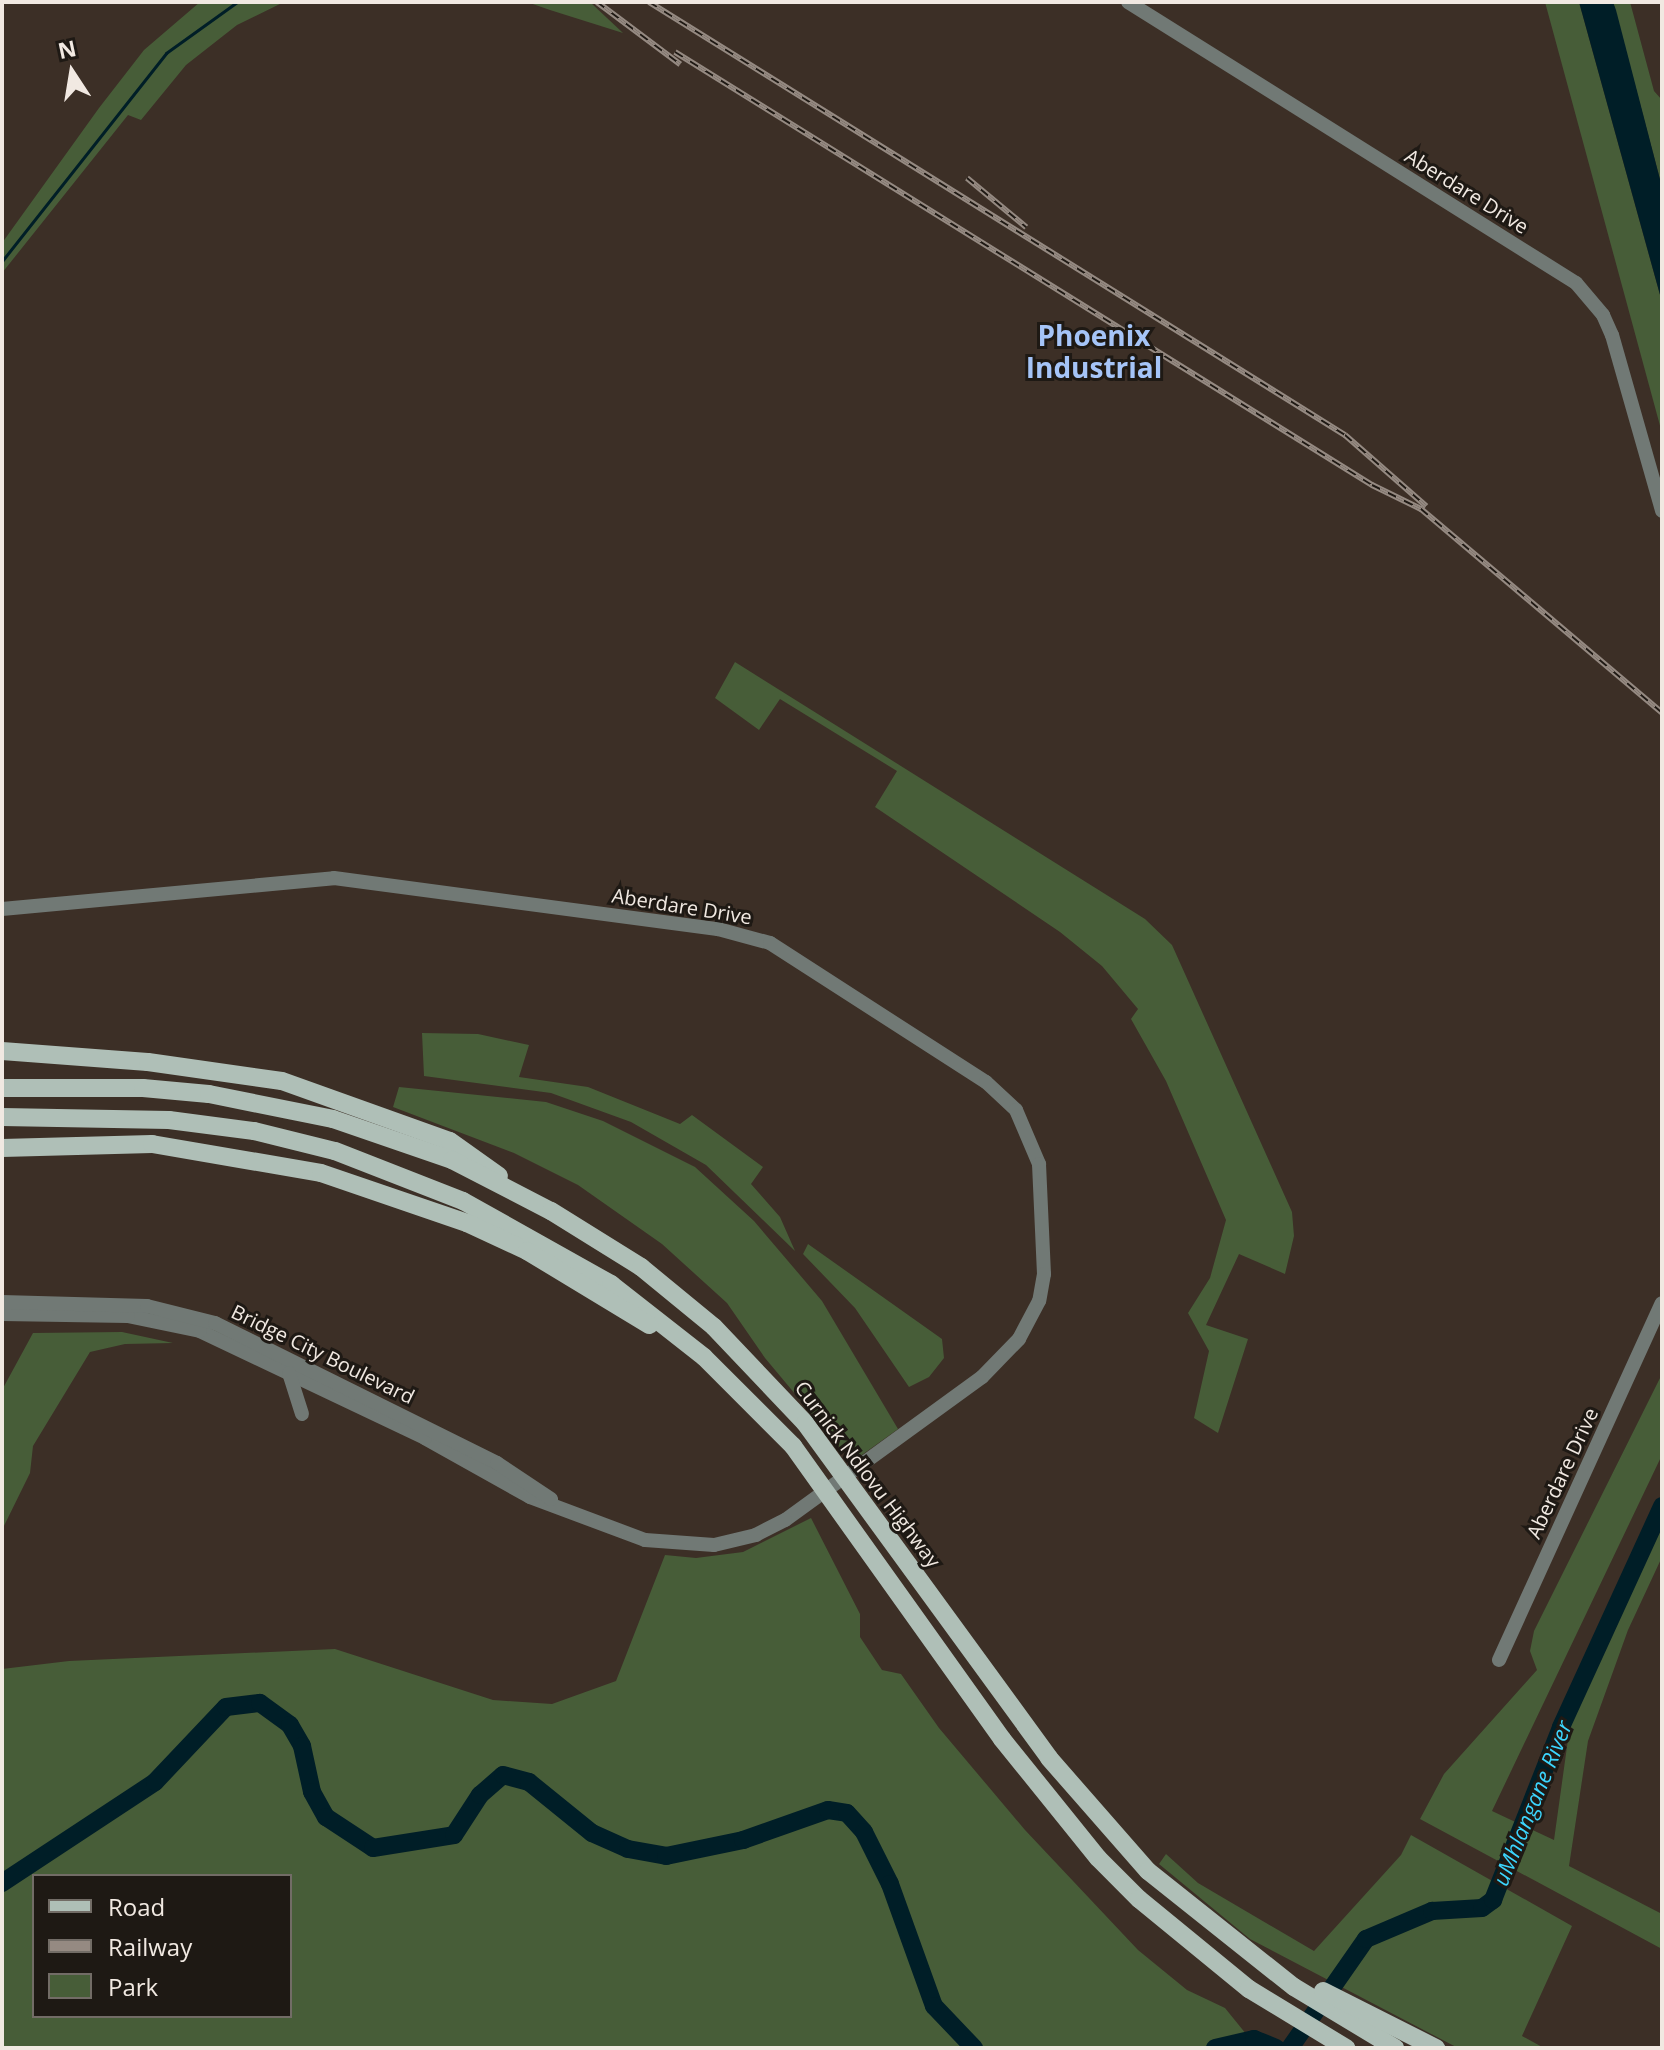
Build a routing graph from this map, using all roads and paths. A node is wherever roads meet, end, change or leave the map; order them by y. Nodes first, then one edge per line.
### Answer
1 (1128, 2) edge
2 (1662, 511) edge
3 (2, 909) edge
4 (2, 1051) edge
5 (2, 1088) edge
6 (2, 1117) edge
7 (2, 1148) edge
8 (505, 1186) junction
9 (2, 1302) edge
10 (1662, 1303) edge
11 (12, 1310) edge
12 (289, 1373) junction
13 (302, 1414) dead end
14 (868, 1461) joint
15 (533, 1492) junction
16 (1499, 1660) dead end
17 (1297, 1983) junction
18 (1246, 1992) junction
19 (1306, 2030) junction
20 (1324, 2048) edge
21 (1346, 2048) edge
22 (1395, 2048) edge
23 (1436, 2048) edge

1 - 2 street, Aberdare Drive
3 - 14 street, Aberdare Drive
4 - 8 main road
5 - 8 main road, Curnick Ndlovu Highway
6 - 18 main road, Curnick Ndlovu Highway
7 - 18 main road
8 - 17 main road, Curnick Ndlovu Highway
9 - 11 street, Bridge City Boulevard
10 - 16 street, Aberdare Drive
11 - 12 street, Bridge City Boulevard
11 - 15 street, Bridge City Boulevard
12 - 13 street
12 - 15 street, Bridge City Boulevard
14 - 15 street, Bridge City Boulevard
17 - 22 main road
17 - 23 main road
18 - 19 main road, Curnick Ndlovu Highway
19 - 20 main road
19 - 21 main road, Curnick Ndlovu Highway

